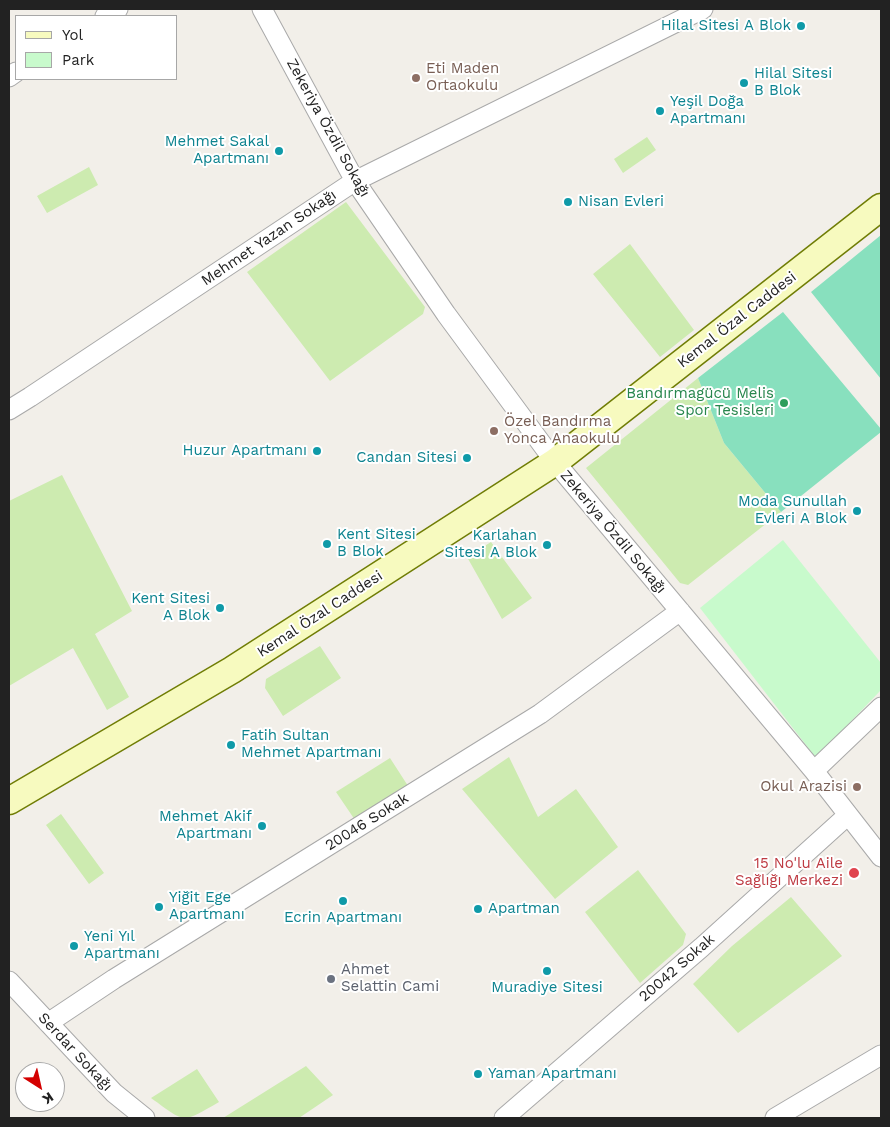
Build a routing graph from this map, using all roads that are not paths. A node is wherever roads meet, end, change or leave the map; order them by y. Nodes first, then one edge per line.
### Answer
1 (118, 9) edge
2 (262, 9) edge
3 (703, 9) edge
4 (107, 15) edge
5 (355, 181) junction
6 (881, 207) edge
7 (9, 410) edge
8 (555, 462) junction
9 (680, 611) junction
10 (881, 707) edge
11 (814, 771) junction
12 (9, 801) edge
13 (848, 815) junction
14 (881, 858) edge
15 (9, 981) edge
16 (48, 1023) junction
17 (881, 1055) edge
18 (145, 1118) edge
19 (504, 1118) edge
20 (775, 1118) edge

1 - 4 street
2 - 5 street, Zekeriya Özdil Sokağı
3 - 5 street, Mehmet Yazan Sokağı
5 - 7 street, Mehmet Yazan Sokağı
5 - 8 street, Zekeriya Özdil Sokağı
6 - 8 main road, Kemal Özal Caddesi
8 - 9 street, Zekeriya Özdil Sokağı
8 - 12 main road, Kemal Özal Caddesi
9 - 11 street, Zekeriya Özdil Sokağı
9 - 16 street, 20046 Sokak
10 - 11 street
11 - 13 street, Zekeriya Özdil Sokağı
13 - 14 street, Zekeriya Özdil Sokağı
13 - 19 street, 20042 Sokak
15 - 16 street, Serdar Sokağı
16 - 18 street, Serdar Sokağı
17 - 20 street

